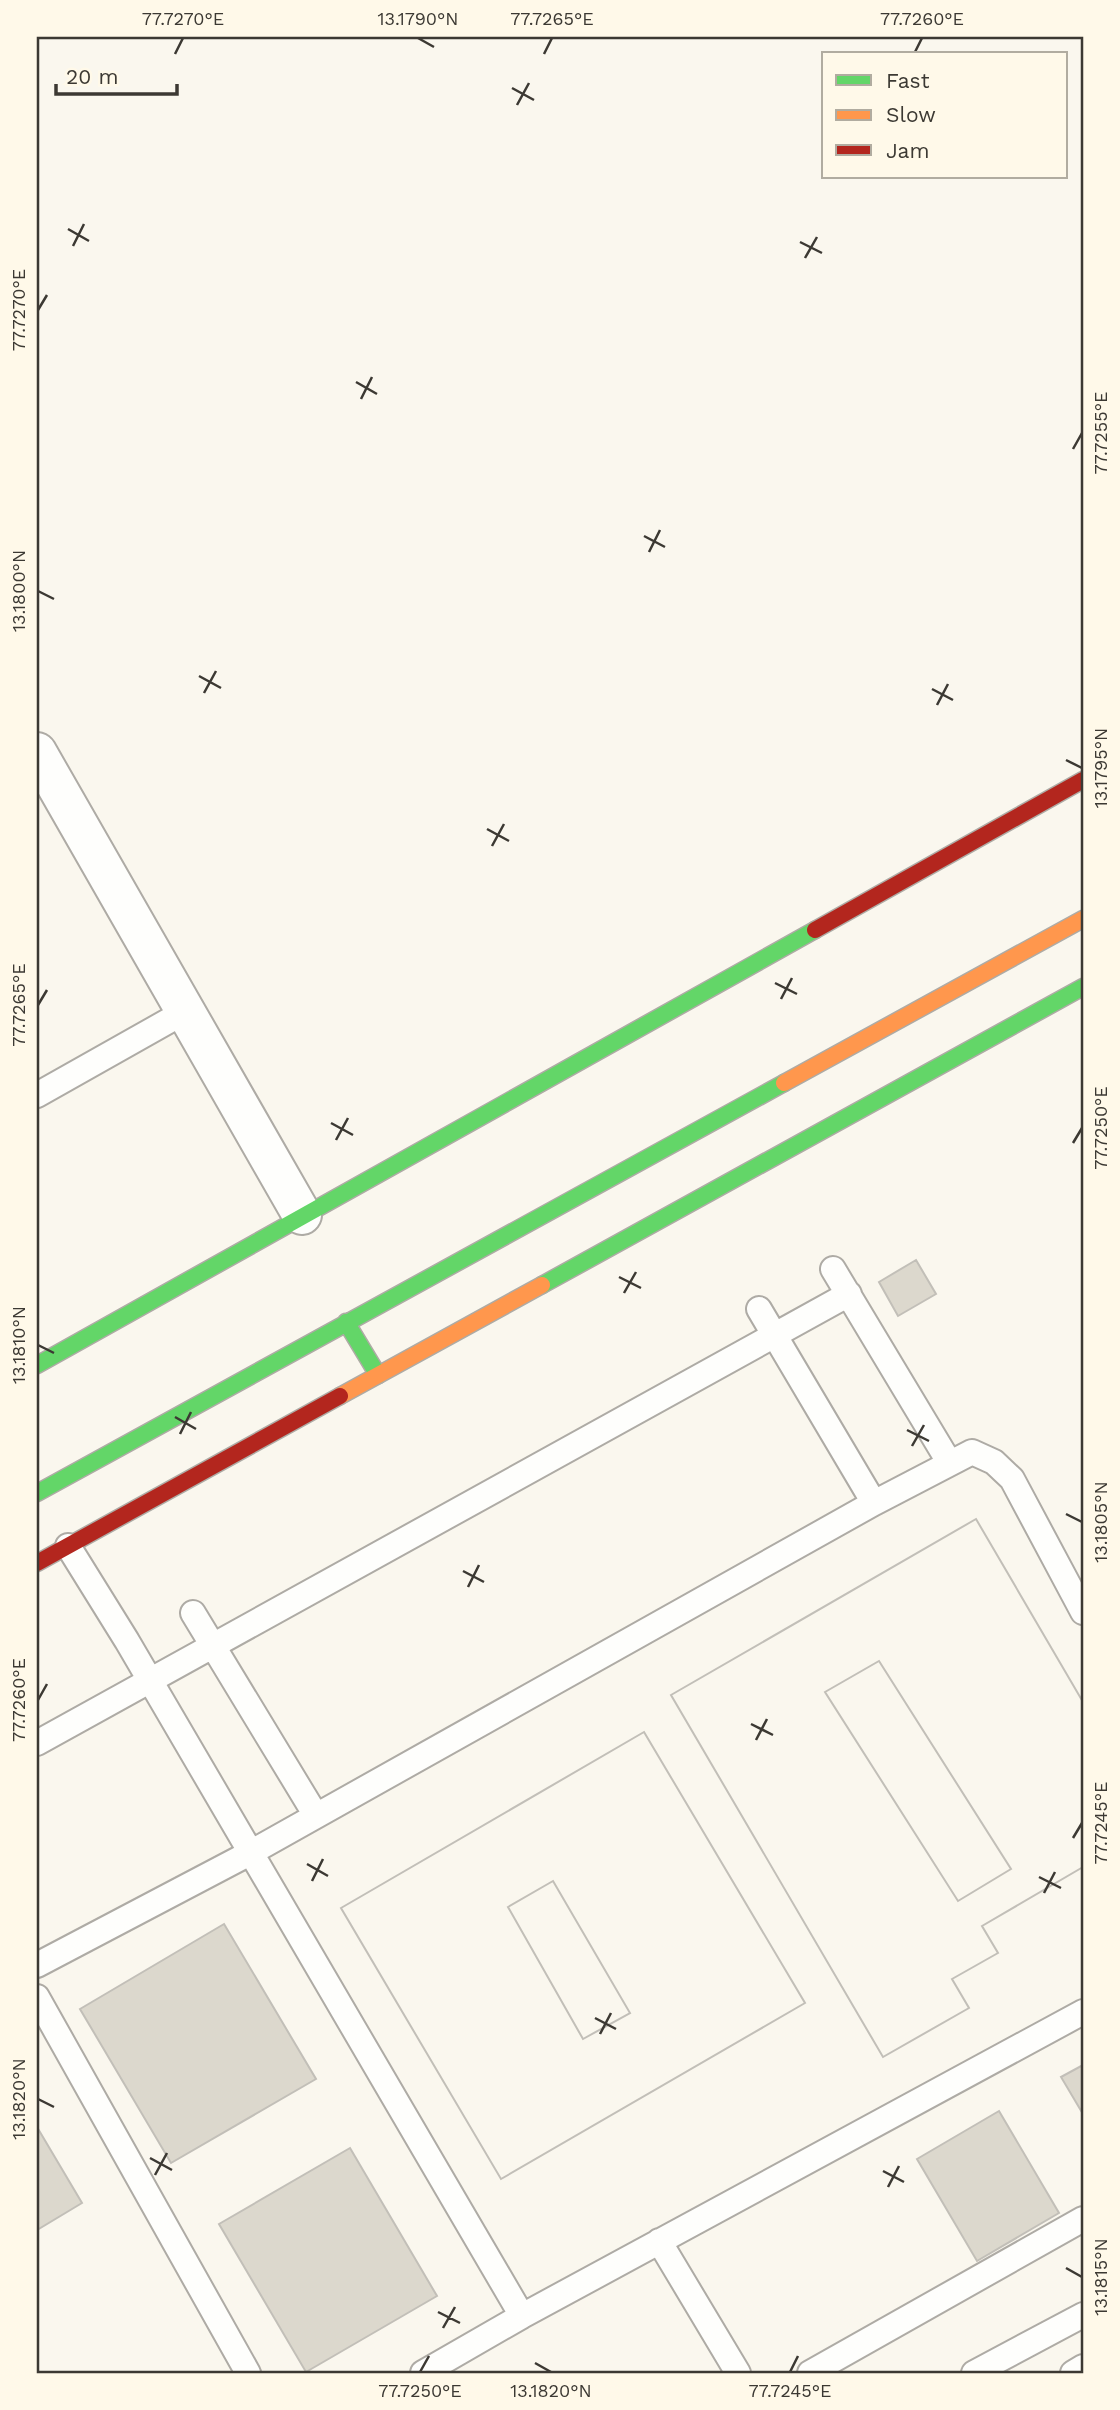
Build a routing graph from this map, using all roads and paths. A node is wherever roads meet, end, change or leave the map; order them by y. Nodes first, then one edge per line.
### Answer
1 (37, 752) edge
2 (1083, 780) edge
3 (1083, 919) edge
4 (1083, 987) edge
5 (186, 1011) junction
6 (37, 1095) edge
7 (302, 1214) junction
8 (833, 1269) dead end
9 (849, 1294) junction
10 (759, 1308) dead end
11 (346, 1322) junction
12 (776, 1337) junction
13 (37, 1365) edge
14 (378, 1375) junction
15 (948, 1462) junction
16 (37, 1493) edge
17 (874, 1503) junction
18 (68, 1546) junction
19 (37, 1563) edge
20 (1083, 1612) edge
21 (192, 1613) dead end
22 (212, 1646) junction
23 (150, 1680) junction
24 (37, 1743) edge
25 (314, 1814) junction
26 (250, 1853) junction
27 (37, 1965) edge
28 (37, 1997) edge
29 (1083, 2012) edge
30 (1083, 2219) edge
31 (659, 2241) junction
32 (1083, 2315) edge
33 (522, 2316) junction
34 (1083, 2367) edge
35 (248, 2373) edge
36 (423, 2373) edge
37 (738, 2373) edge
38 (810, 2373) edge
39 (975, 2373) edge
40 (1073, 2373) edge

1 - 5 street
2 - 7 street
3 - 11 street
4 - 14 street
5 - 6 lane
5 - 7 street
7 - 13 street
8 - 9 lane
9 - 12 lane
9 - 15 lane
10 - 12 lane
11 - 14 street
11 - 16 street
12 - 17 lane
12 - 22 lane
14 - 18 street
15 - 17 lane
15 - 20 lane
17 - 25 lane
18 - 19 street
18 - 23 lane
21 - 22 lane
22 - 23 lane
22 - 25 lane
23 - 24 lane
23 - 26 lane
25 - 26 lane
26 - 27 lane
26 - 33 lane
28 - 35 lane
29 - 31 lane
30 - 38 lane
31 - 33 lane
31 - 37 lane
32 - 39 lane
33 - 36 lane
34 - 40 lane

